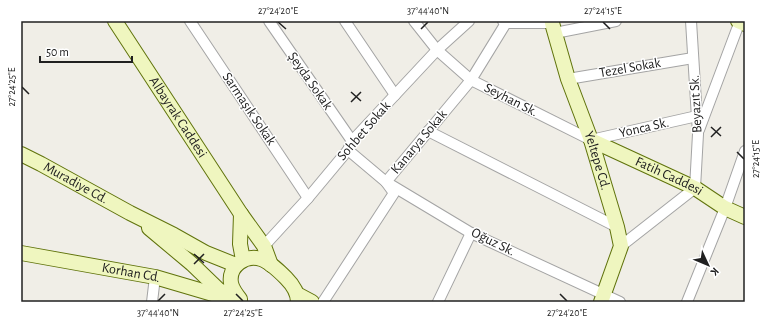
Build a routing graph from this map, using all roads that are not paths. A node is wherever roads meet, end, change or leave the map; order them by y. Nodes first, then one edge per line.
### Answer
1 (115, 21) edge
2 (190, 21) edge
3 (269, 21) edge
4 (344, 21) edge
5 (414, 21) edge
6 (469, 21) edge
7 (616, 21) edge
8 (691, 21) edge
9 (739, 21) edge
10 (504, 22) edge
11 (553, 24) edge
12 (745, 24) edge
13 (437, 50) junction
14 (693, 58) junction
15 (568, 79) junction
16 (470, 80) junction
17 (395, 95) junction
18 (697, 116) junction
19 (428, 131) junction
20 (698, 134) junction
21 (590, 140) junction
22 (350, 145) junction
23 (745, 151) edge
24 (21, 154) edge
25 (386, 182) junction
26 (695, 188) junction
27 (308, 198) junction
28 (725, 208) junction
29 (130, 213) junction
30 (241, 214) junction
31 (745, 217) edge
32 (616, 227) junction
33 (471, 233) junction
34 (264, 246) junction
35 (621, 246) junction
36 (21, 253) edge
37 (240, 263) junction
38 (271, 265) junction
39 (155, 277) junction
40 (297, 298) edge
41 (603, 298) edge
42 (239, 299) edge
43 (152, 302) edge
44 (312, 302) edge
45 (323, 302) edge
46 (438, 302) edge
47 (620, 302) edge
48 (687, 302) edge

1 - 30 street, Albayrak Caddesi
2 - 27 street, Sarmaşık Sokak
3 - 22 street, Şeyda Sokak
4 - 17 street
5 - 13 street, Seyhan Sk.
6 - 13 street, Sohbet Sokak
7 - 11 street
8 - 14 street, Beyazıt Sk.
9 - 12 street
9 - 20 street
10 - 11 street
10 - 16 street, Kanarya Sokak
11 - 15 street, Yeltepe Cd.
13 - 16 street, Seyhan Sk.
13 - 17 street, Sohbet Sokak
14 - 15 street, Tezel Sokak
14 - 18 street, Beyazıt Sk.
15 - 21 street, Yeltepe Cd.
16 - 19 street, Kanarya Sokak
16 - 21 street, Seyhan Sk.
17 - 22 street, Sohbet Sokak
18 - 20 street, Beyazıt Sk.
18 - 21 street, Yonca Sk.
19 - 25 street, Kanarya Sokak
19 - 32 street
20 - 26 street, Beyazıt Sk.
21 - 26 street, Fatih Caddesi
21 - 32 street, Yeltepe Cd.
22 - 25 street, Şeyda Sokak
22 - 27 street, Sohbet Sokak
23 - 28 street
24 - 29 street, Muradiye Cd.
25 - 33 street, Oğuz Sk.
25 - 45 street, Kanarya Sokak
26 - 28 street, Fatih Caddesi
26 - 35 street
27 - 34 street, Sohbet Sokak
28 - 31 street, Fatih Caddesi
28 - 48 street
29 - 37 street, Muradiye Cd.
29 - 42 street, Muradiye Cd.
30 - 34 street, Albayrak Caddesi
30 - 37 street
32 - 35 street, Yeltepe Cd.
33 - 41 street, Oğuz Sk.
33 - 46 street
34 - 38 street, Albayrak Caddesi
35 - 41 street
36 - 39 street, Korhan Cd.
37 - 38 street
37 - 42 street
38 - 40 street
39 - 42 street, Korhan Cd.
39 - 43 street
40 - 44 street
41 - 47 street, Oğuz Sk.

